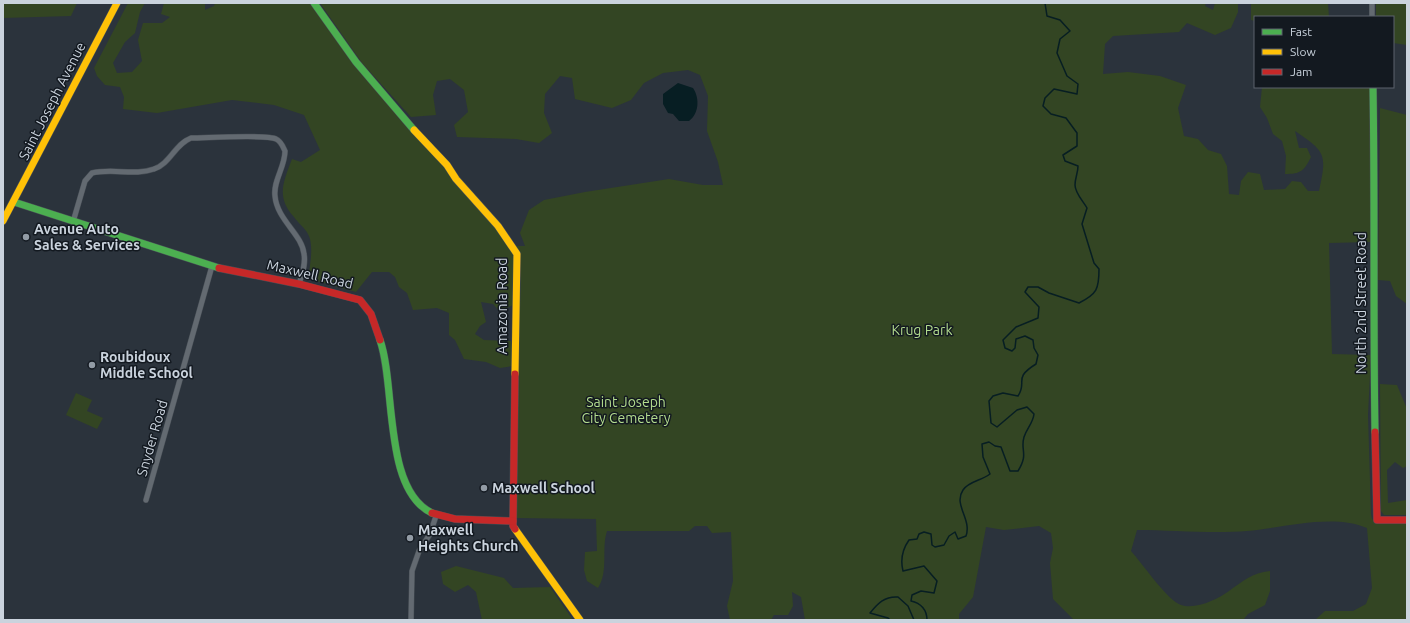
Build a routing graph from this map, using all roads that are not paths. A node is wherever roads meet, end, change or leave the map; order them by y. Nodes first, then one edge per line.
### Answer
1 (117, 3) edge
2 (314, 3) edge
3 (1372, 3) edge
4 (1372, 16) edge
5 (1373, 88) edge
6 (14, 202) junction
7 (10, 210) junction
8 (3, 221) edge
9 (73, 222) junction
10 (3, 228) edge
11 (212, 266) junction
12 (299, 284) junction
13 (146, 500) dead end
14 (436, 516) junction
15 (1407, 520) edge
16 (513, 521) junction
17 (411, 620) edge
18 (580, 620) edge

1 - 6 street, Saint Joseph Avenue
2 - 16 street, Amazonia Road
3 - 4 street
5 - 15 street, North 2nd Street Road
6 - 7 street, Saint Joseph Avenue
6 - 9 street, Maxwell Road
7 - 8 street, Saint Joseph Avenue
7 - 10 street, Saint Joseph Avenue
9 - 11 street, Maxwell Road
9 - 12 street
11 - 12 street, Maxwell Road
11 - 13 street, Snyder Road
12 - 14 street, Maxwell Road
14 - 16 street
14 - 17 street
16 - 18 street, Amazonia Road

